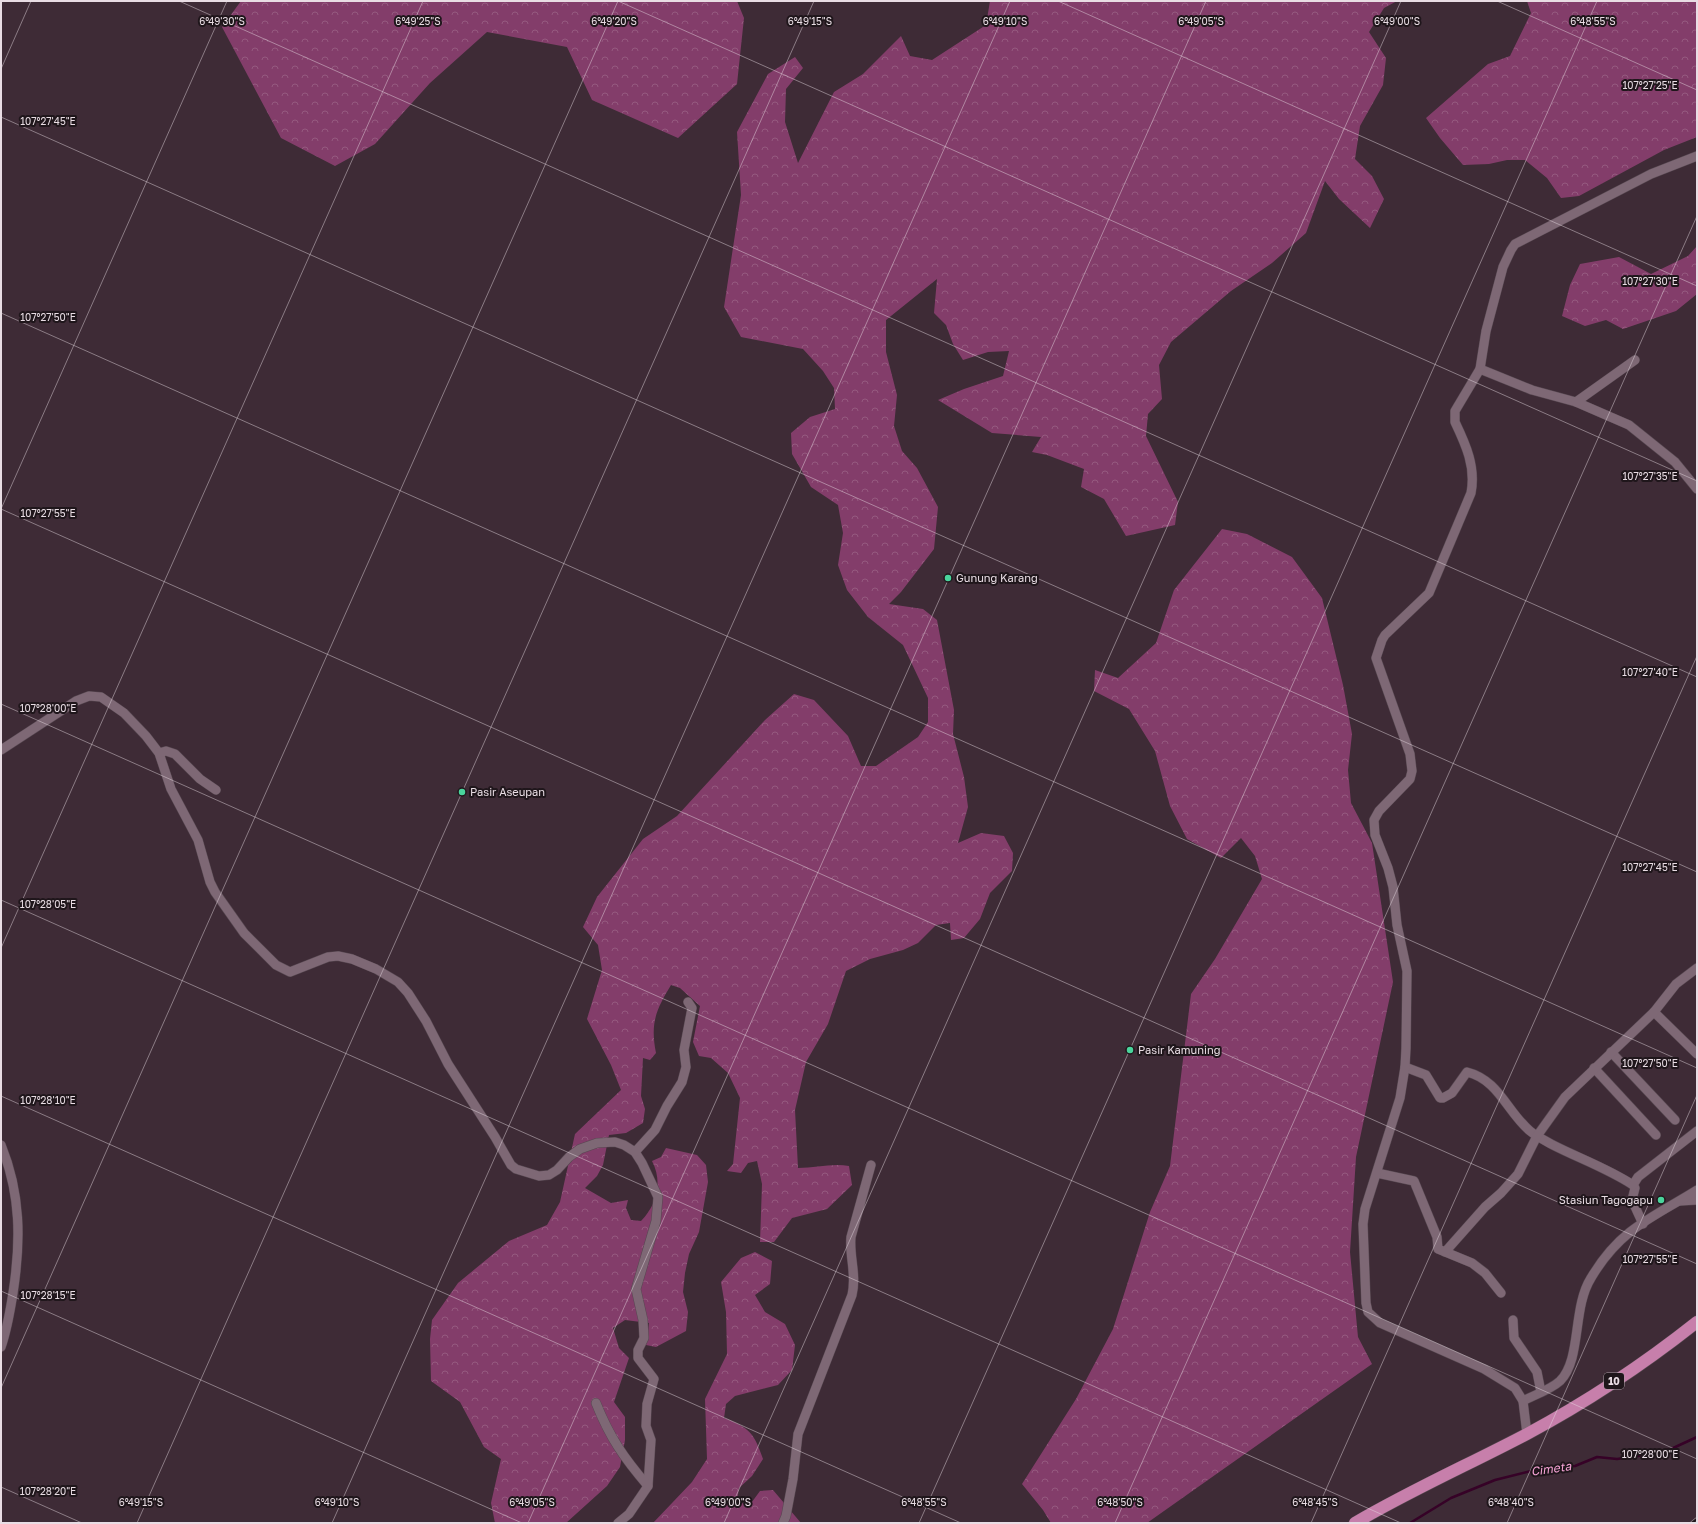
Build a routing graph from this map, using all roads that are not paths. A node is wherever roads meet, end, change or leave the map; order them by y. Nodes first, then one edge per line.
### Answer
1 (1697, 156) edge
2 (1635, 360) dead end
3 (1480, 369) junction
4 (1576, 402) junction
5 (1697, 489) edge
6 (1, 750) edge
7 (159, 753) junction
8 (216, 790) dead end
9 (1697, 968) edge
10 (688, 1002) dead end
11 (1654, 1012) junction
12 (1611, 1052) junction
13 (1697, 1054) edge
14 (1405, 1067) junction
15 (1594, 1068) junction
16 (1675, 1120) dead end
17 (1697, 1131) edge
18 (1656, 1135) dead end
19 (1537, 1136) junction
20 (1, 1145) edge
21 (635, 1152) junction
22 (871, 1165) dead end
23 (1377, 1173) junction
24 (1633, 1185) junction
25 (1697, 1190) edge
26 (1680, 1200) junction
27 (1697, 1200) edge
28 (1643, 1224) junction
29 (1445, 1252) junction
30 (1501, 1293) dead end
31 (1513, 1320) dead end
32 (1697, 1322) edge
33 (1, 1348) edge
34 (1541, 1392) junction
35 (1522, 1401) junction
36 (596, 1403) dead end
37 (1527, 1434) junction
38 (648, 1486) junction
39 (618, 1523) edge
40 (783, 1523) edge
41 (1355, 1523) edge

1 - 3 street
2 - 4 street
3 - 4 street
3 - 14 street
4 - 5 street
6 - 7 street
7 - 8 street
7 - 21 street
9 - 11 street
10 - 21 street
11 - 12 street
11 - 13 street
12 - 15 street
12 - 16 street
14 - 19 street
14 - 23 street
15 - 18 street
15 - 19 street
17 - 24 street
19 - 24 street
19 - 29 street
20 - 33 street
21 - 38 street
22 - 40 street
23 - 29 street
23 - 35 street
24 - 28 street
25 - 26 street
26 - 27 street
26 - 28 street
28 - 34 street
29 - 30 street
31 - 34 street
32 - 37 highway, 10
34 - 35 street
35 - 37 street
36 - 38 street
37 - 41 highway, 10
38 - 39 street

